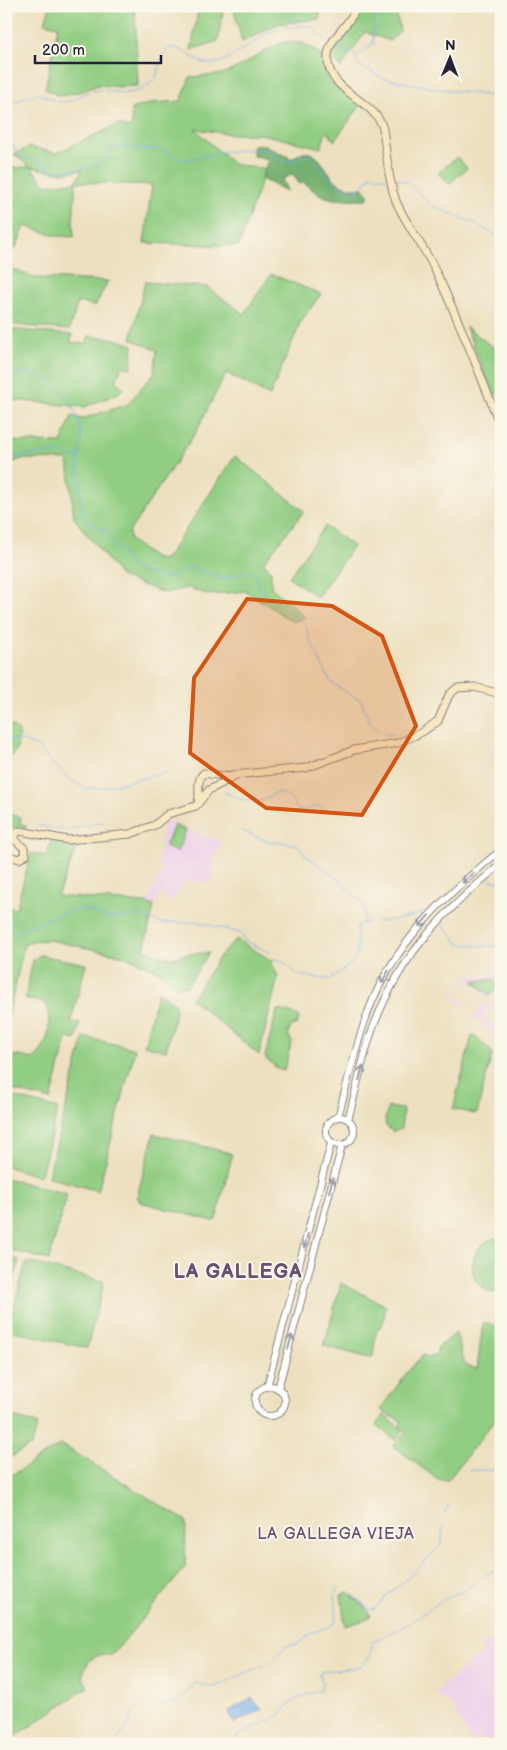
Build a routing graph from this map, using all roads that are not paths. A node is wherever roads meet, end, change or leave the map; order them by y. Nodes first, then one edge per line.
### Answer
1 (357, 6) edge
2 (501, 427) edge
3 (501, 694) edge
4 (213, 775) junction
5 (236, 776) junction
6 (199, 785) junction
7 (211, 788) junction
8 (198, 804) junction
9 (501, 850) edge
10 (6, 855) edge
11 (484, 864) junction
12 (501, 864) edge
13 (491, 871) junction
14 (338, 1117) junction
15 (348, 1120) junction
16 (331, 1143) junction
17 (342, 1145) junction
18 (267, 1387) junction
19 (278, 1389) junction

1 - 2 main road
3 - 5 main road
4 - 5 main road
4 - 6 main road
4 - 7 main road
5 - 7 main road
6 - 7 main road
6 - 8 main road
7 - 8 main road
8 - 10 main road
9 - 11 street
11 - 13 street
11 -> 14 street
12 - 13 street
15 -> 13 street
14 - 15 street
14 - 16 street
15 - 17 street
16 - 17 street
16 -> 18 street
19 -> 17 street
18 - 19 street
18 - 19 street

